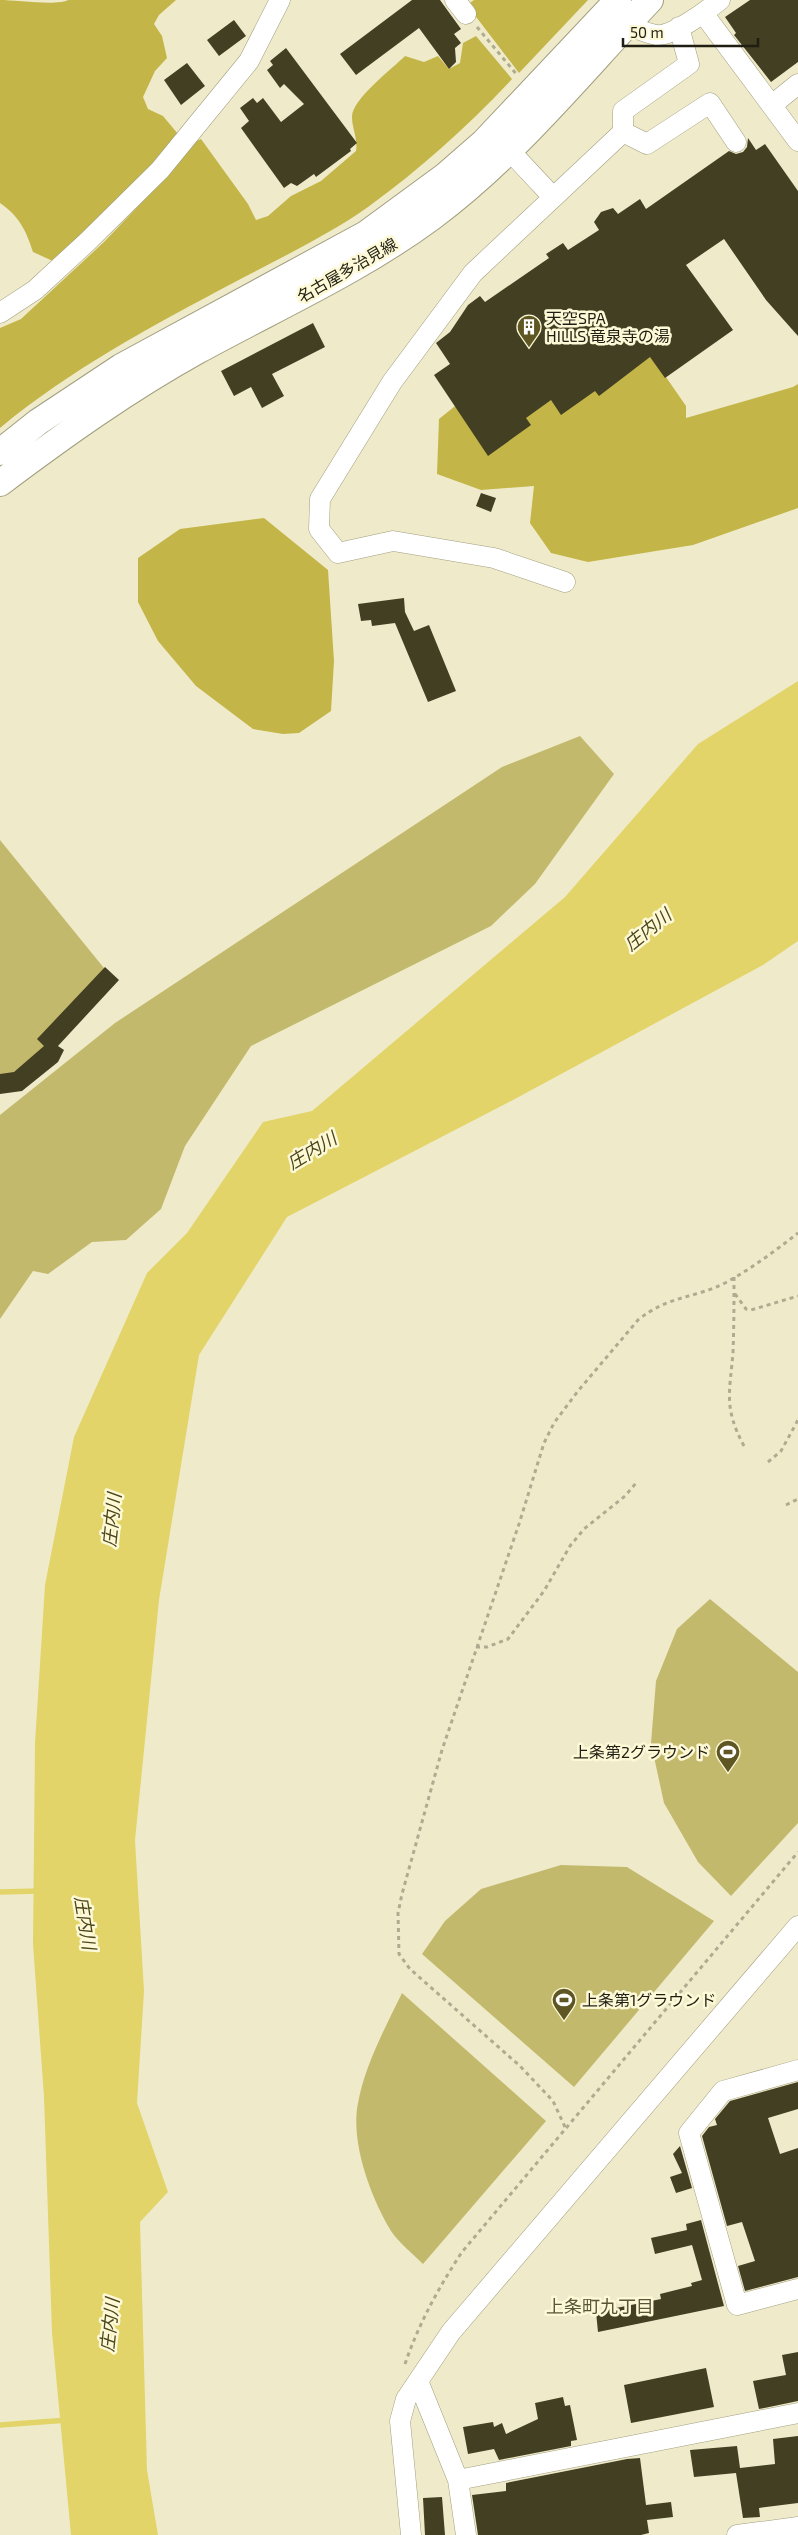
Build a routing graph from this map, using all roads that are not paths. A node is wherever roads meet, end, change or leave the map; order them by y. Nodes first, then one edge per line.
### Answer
1 (280, 0) edge
2 (618, 0) edge
3 (650, 0) edge
4 (720, 0) edge
5 (703, 13) junction
6 (626, 25) junction
7 (680, 26) junction
8 (798, 84) edge
9 (772, 104) junction
10 (622, 132) junction
11 (798, 141) edge
12 (736, 142) dead end
13 (508, 149) junction
14 (552, 196) junction
15 (0, 313) edge
16 (0, 452) edge
17 (0, 483) edge
18 (565, 582) dead end
19 (798, 1926) edge
20 (798, 2070) edge
21 (798, 2289) edge
22 (418, 2381) junction
23 (798, 2413) edge
24 (458, 2480) junction
25 (798, 2527) edge
26 (411, 2535) edge
27 (466, 2535) edge
28 (737, 2535) edge

1 - 15 street
2 - 16 main road, 名古屋多治見線
3 - 6 main road, 名古屋多治見線
4 - 5 street
5 - 7 street
5 - 9 street
6 - 7 street
6 - 13 main road, 名古屋多治見線
7 - 10 street
8 - 9 street
9 - 11 street
10 - 12 street
10 - 14 street
13 - 14 street
13 - 17 main road, 名古屋多治見線
14 - 18 street
19 - 22 street
20 - 21 street
22 - 24 street
22 - 26 street
23 - 24 street
24 - 27 street
25 - 28 street

